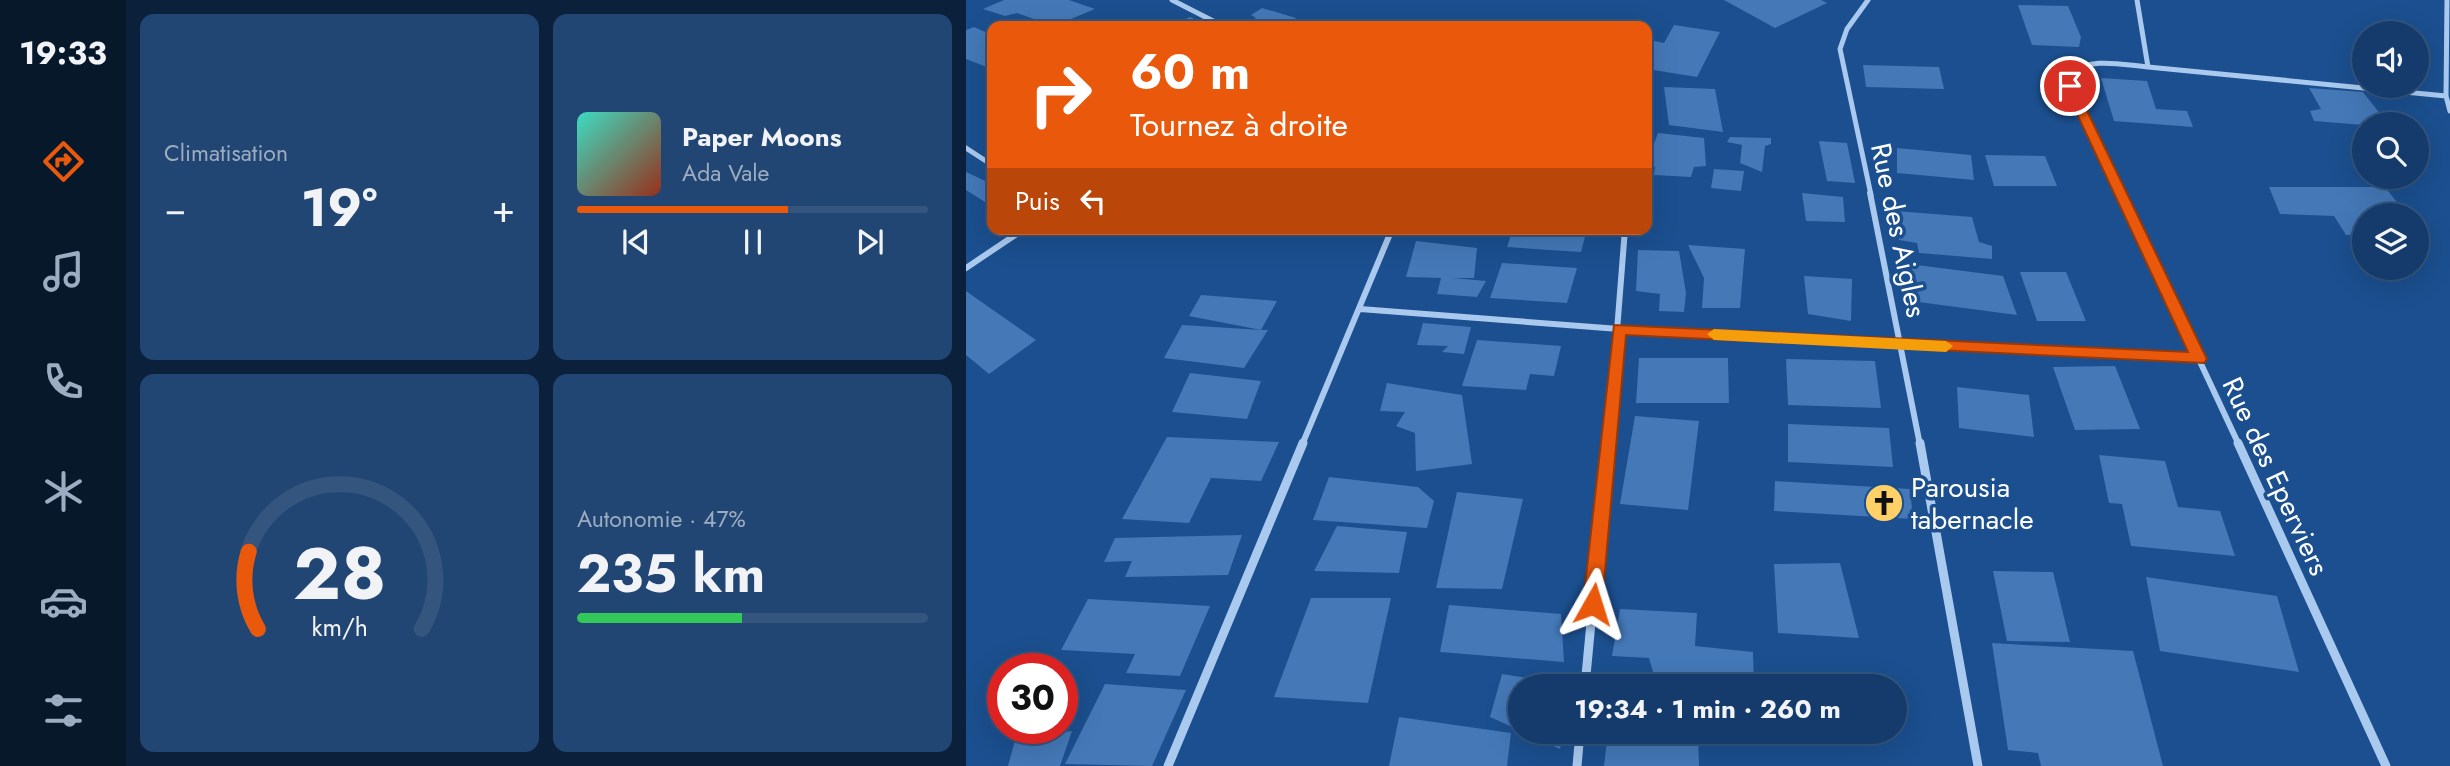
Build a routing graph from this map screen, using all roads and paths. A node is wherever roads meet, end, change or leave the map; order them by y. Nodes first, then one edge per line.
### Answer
1 (1172, 0) edge
2 (1868, 0) edge
3 (2137, 0) edge
4 (2449, 2) edge
5 (1213, 21) edge
6 (2148, 68) junction
7 (2446, 96) junction
8 (2450, 111) edge
9 (966, 148) edge
10 (987, 162) edge
11 (1015, 235) edge
12 (1390, 235) edge
13 (1625, 235) edge
14 (966, 268) edge
15 (1360, 309) junction
16 (1619, 329) junction
17 (1902, 344) junction
18 (2199, 359) junction
19 (1586, 674) edge
20 (1579, 744) edge
21 (1168, 766) edge
22 (1577, 766) edge
23 (1978, 766) edge
24 (2385, 766) edge

1 - 5 street
2 - 17 street, Rue des Aigles
3 - 6 street
4 - 7 street
6 - 7 street
6 - 18 street, Rue des Eperviers
7 - 8 street
9 - 10 street
11 - 14 street
12 - 15 street
13 - 16 street
15 - 16 street
15 - 21 street
16 - 17 street
16 - 19 street
17 - 18 street
17 - 23 street, Rue des Aigles
18 - 24 street, Rue des Eperviers
20 - 22 street

